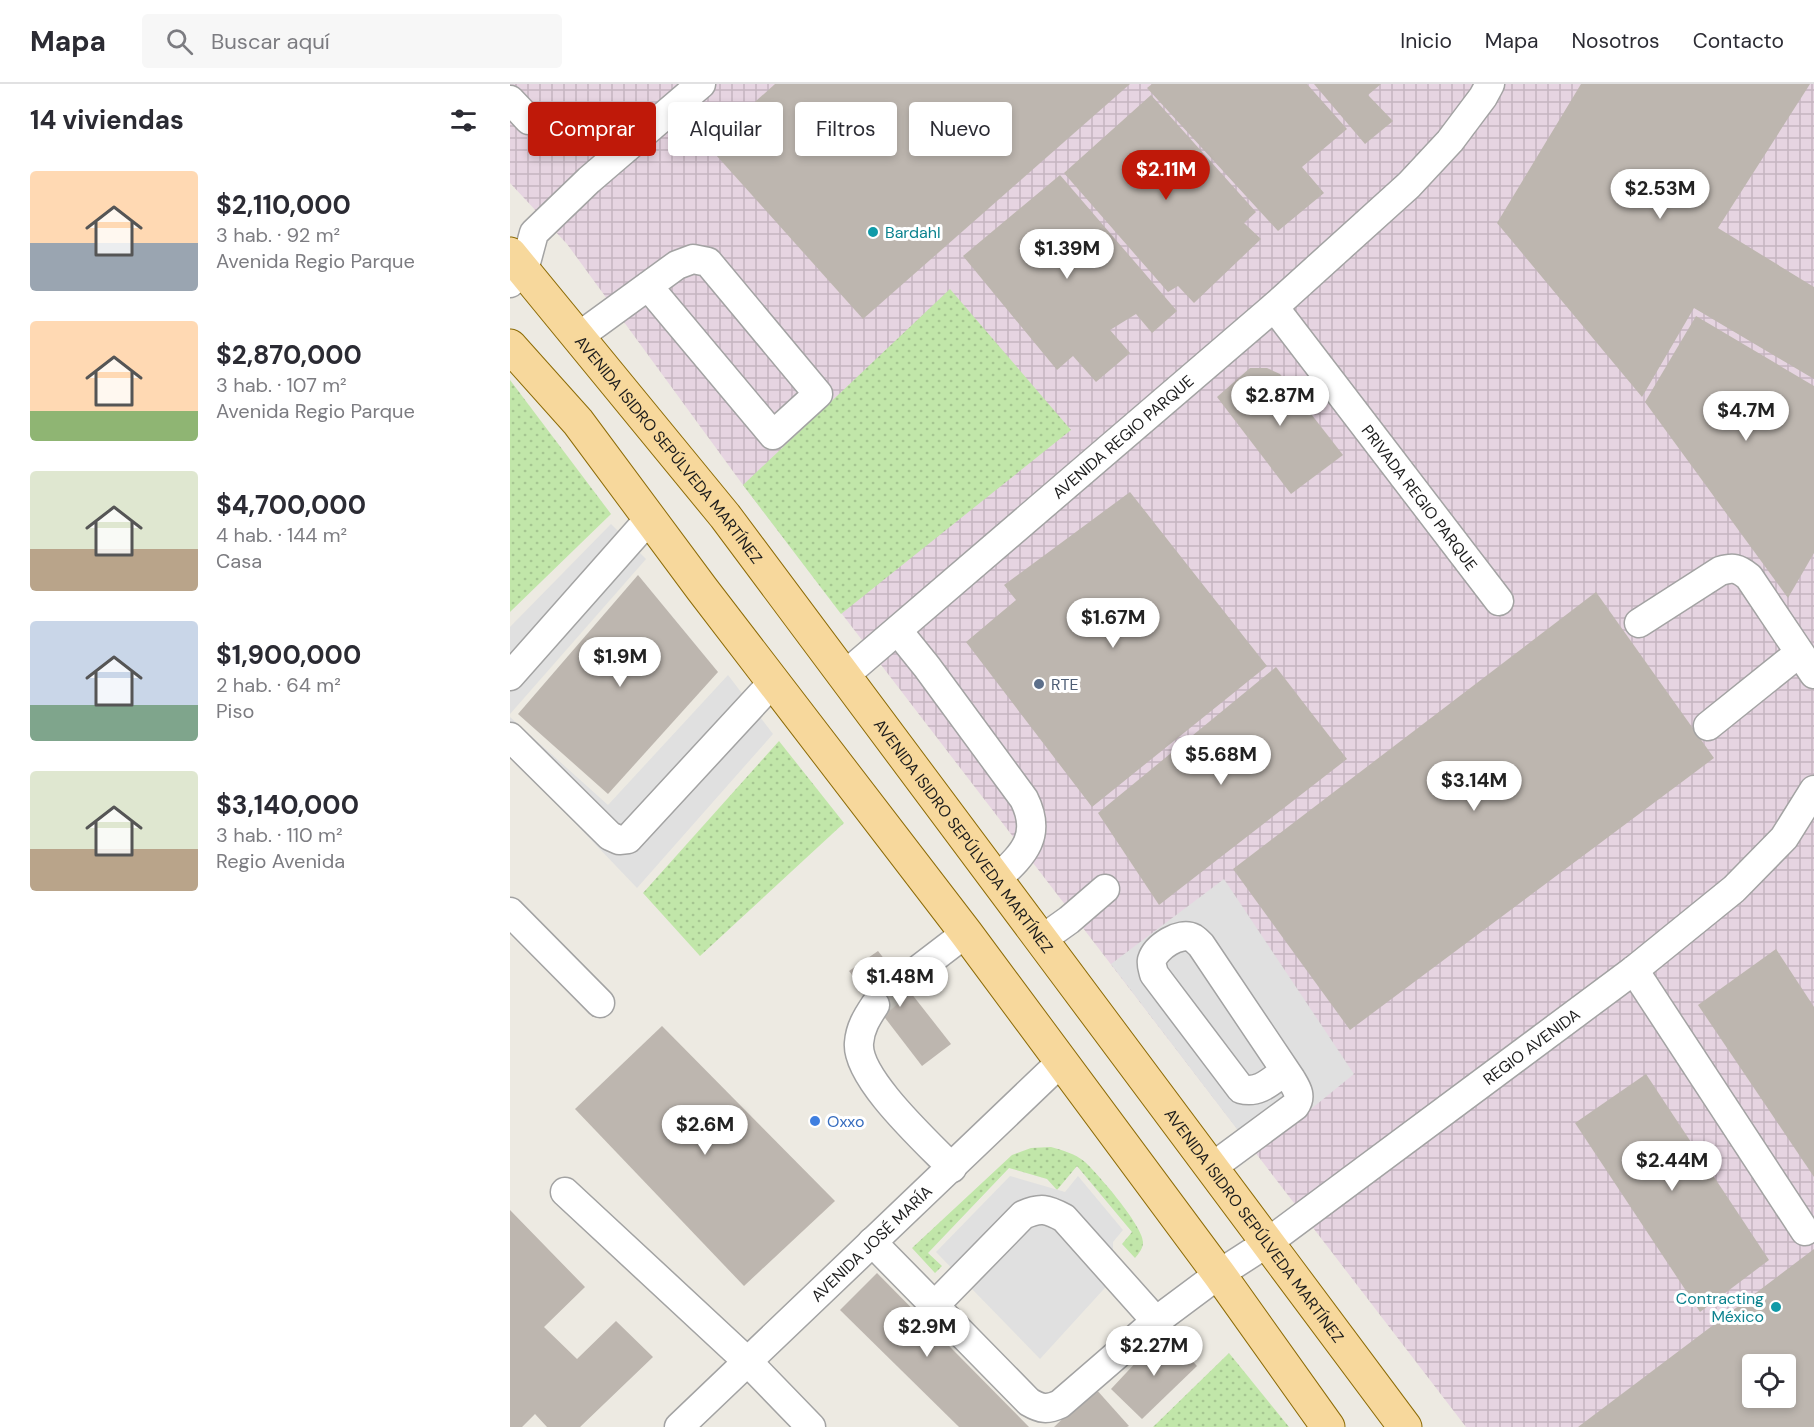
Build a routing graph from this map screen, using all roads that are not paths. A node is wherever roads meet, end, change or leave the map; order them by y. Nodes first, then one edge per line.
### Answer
1 (701, 84) edge
2 (1490, 84) edge
3 (522, 234) edge
4 (515, 269) edge
5 (648, 286) junction
6 (1274, 307) junction
7 (579, 337) junction
8 (510, 346) edge
9 (650, 518) junction
10 (1499, 601) dead end
11 (1639, 623) dead end
12 (898, 631) junction
13 (1807, 664) edge
14 (845, 675) junction
15 (510, 676) edge
16 (774, 681) junction
17 (1708, 726) dead end
18 (510, 737) edge
19 (1814, 790) edge
20 (997, 879) junction
21 (1105, 889) dead end
22 (510, 912) edge
23 (966, 933) junction
24 (1041, 940) junction
25 (1634, 970) junction
26 (902, 982) tunnel mouth
27 (600, 1003) dead end
28 (875, 1005) tunnel mouth
29 (1062, 1061) junction
30 (1285, 1071) junction
31 (952, 1168) junction
32 (1211, 1168) junction
33 (565, 1192) dead end
34 (1805, 1231) dead end
35 (872, 1242) junction
36 (1267, 1243) junction
37 (1219, 1274) junction
38 (934, 1306) junction
39 (1156, 1321) junction
40 (748, 1362) junction
41 (679, 1427) edge
42 (811, 1427) edge
43 (1328, 1427) edge
44 (1405, 1427) edge

1 - 3 street
2 - 6 street, AVENIDA REGIO PARQUE
3 - 4 street
4 - 7 main road, AVENIDA ISIDRO SEPÚLVEDA MARTÍNEZ
5 - 5 street
5 - 7 street
6 - 10 street, PRIVADA REGIO PARQUE
6 - 12 street, AVENIDA REGIO PARQUE
7 - 14 main road, AVENIDA ISIDRO SEPÚLVEDA MARTÍNEZ
8 - 9 main road
9 - 15 street
9 - 16 main road
11 - 13 street
12 - 14 street, AVENIDA REGIO PARQUE
12 - 20 street
13 - 17 street
14 - 20 main road, AVENIDA ISIDRO SEPÚLVEDA MARTÍNEZ
16 - 18 street
16 - 23 main road
19 - 25 street, REGIO AVENIDA
20 - 24 main road, AVENIDA ISIDRO SEPÚLVEDA MARTÍNEZ
21 - 24 street
22 - 27 street
23 - 26 street
23 - 29 main road
24 - 32 main road, AVENIDA ISIDRO SEPÚLVEDA MARTÍNEZ
25 - 34 street
25 - 36 street, REGIO AVENIDA
28 - 31 street
29 - 31 street, AVENIDA JOSÉ MARÍA
29 - 37 main road
30 - 30 street
30 - 32 street
31 - 35 street, AVENIDA JOSÉ MARÍA
32 - 36 main road, AVENIDA ISIDRO SEPÚLVEDA MARTÍNEZ
33 - 40 street
35 - 38 street
35 - 40 street, AVENIDA JOSÉ MARÍA
36 - 37 street, REGIO AVENIDA
36 - 44 main road, AVENIDA ISIDRO SEPÚLVEDA MARTÍNEZ
37 - 39 street, REGIO AVENIDA
37 - 43 main road
38 - 39 street, REGIO AVENIDA
38 - 39 street
40 - 41 street, AVENIDA JOSÉ MARÍA
40 - 42 street

